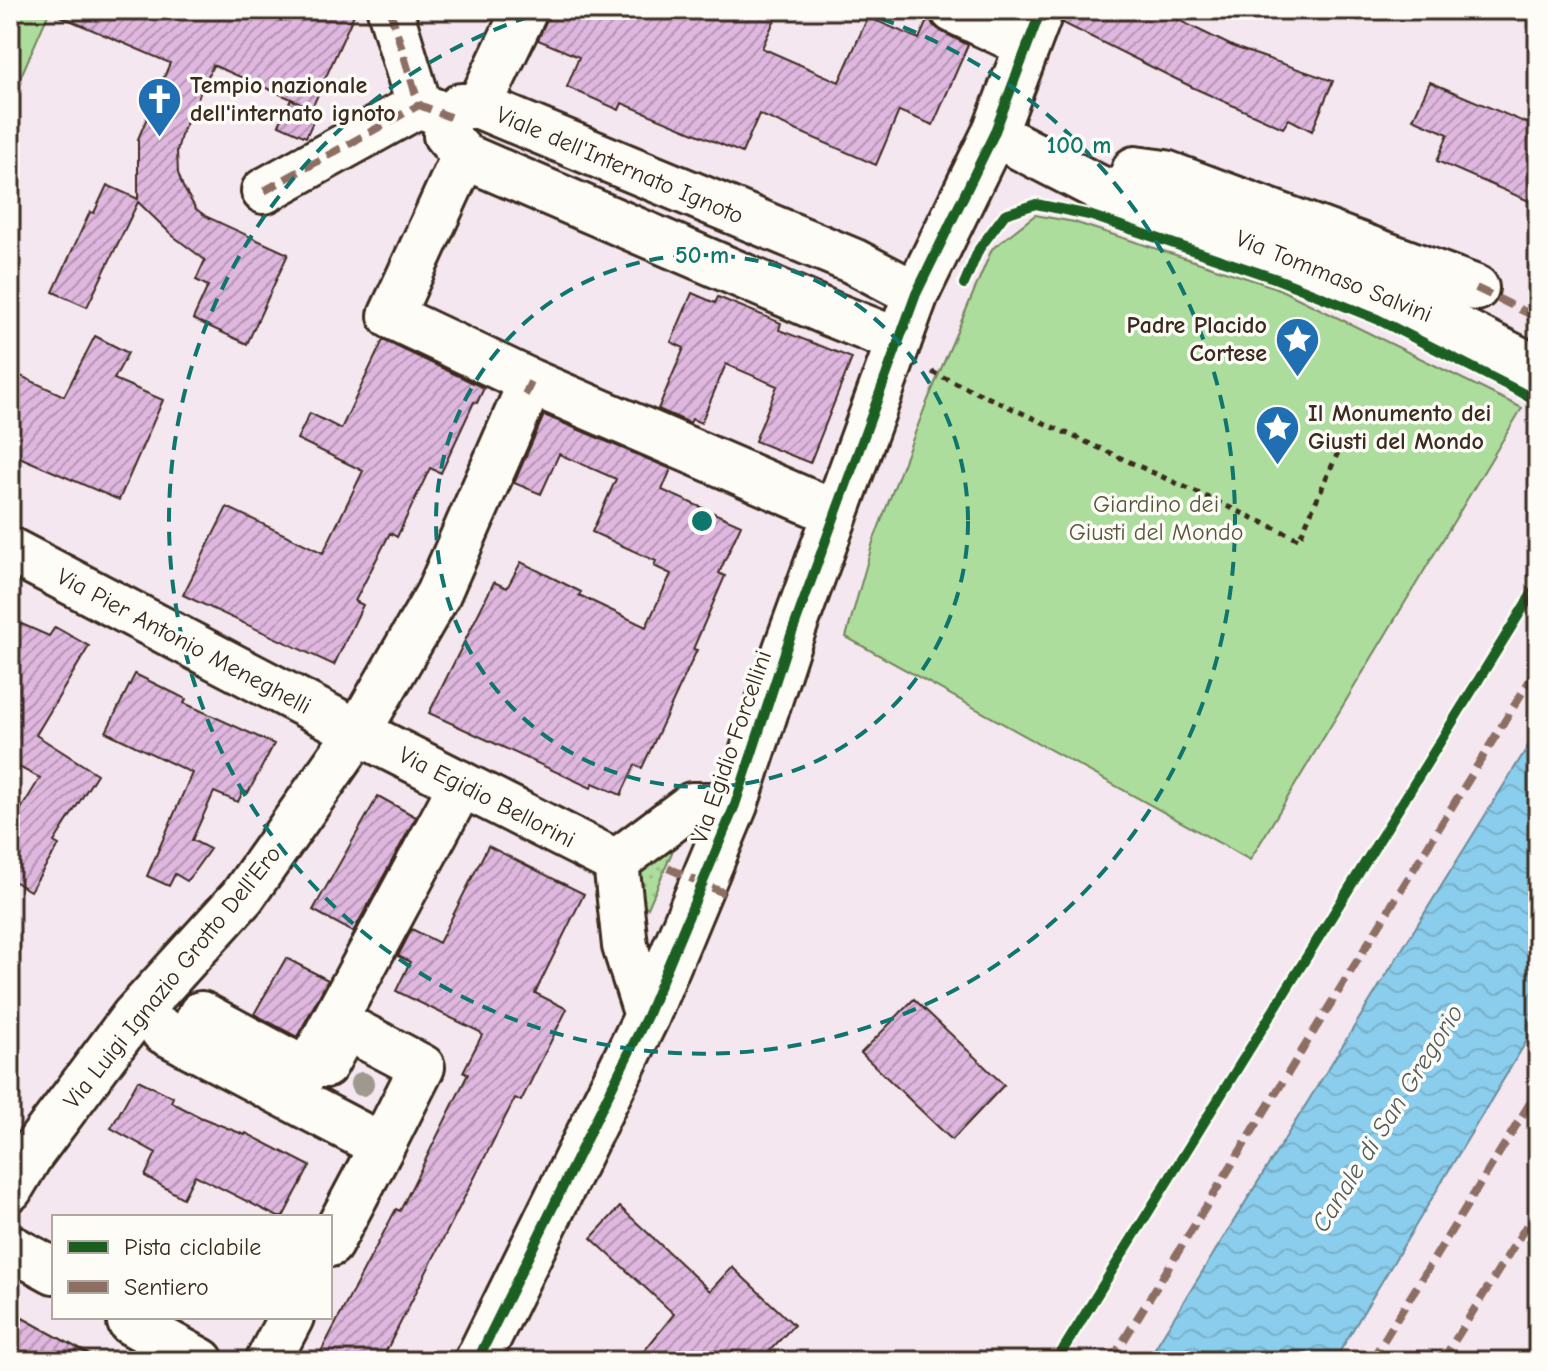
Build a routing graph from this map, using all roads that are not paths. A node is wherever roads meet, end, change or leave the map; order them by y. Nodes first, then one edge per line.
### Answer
1 (390, 10) edge
2 (525, 10) edge
3 (953, 10) edge
4 (1034, 28) edge
5 (453, 121) junction
6 (994, 134) junction
7 (264, 191) dead end
8 (1124, 195) junction
9 (1476, 288) dead end
10 (916, 294) junction
11 (899, 341) junction
12 (1538, 369) edge
13 (528, 388) junction
14 (835, 513) junction
15 (10, 550) edge
16 (358, 732) junction
17 (458, 782) junction
18 (735, 805) junction
19 (616, 862) junction
20 (134, 1016) junction
21 (647, 1016) junction
22 (187, 1044) junction
23 (304, 1105) junction
24 (382, 1146) junction
25 (10, 1189) edge
26 (332, 1240) edge
27 (10, 1247) edge
28 (52, 1270) edge
29 (132, 1319) edge
30 (290, 1319) edge
31 (201, 1361) edge
32 (268, 1361) edge
33 (477, 1361) edge

1 - 5 street
2 - 5 street
3 - 4 street
4 - 6 street, Via Egidio Forcellini
5 - 7 street
5 - 10 street, Viale dell'Internato Ignoto
5 - 11 street
5 - 13 street
6 - 8 street, Via Tommaso Salvini
6 - 10 street, Via Egidio Forcellini
8 - 9 street, Via Tommaso Salvini
8 - 12 street, Via Tommaso Salvini
10 - 11 street, Via Egidio Forcellini
11 - 14 street, Via Egidio Forcellini
13 - 14 street
13 - 16 street, Via Luigi Ignazio Grotto Dell'Ero
14 - 18 street, Via Egidio Forcellini
15 - 16 street, Via Pier Antonio Meneghelli
16 - 17 street, Via Egidio Bellorini
16 - 20 street, Via Luigi Ignazio Grotto Dell'Ero
17 - 19 street, Via Egidio Bellorini
17 - 22 street
18 - 19 street
18 - 21 street, Via Egidio Forcellini
19 - 21 street
20 - 22 street
20 - 25 street, Via Luigi Ignazio Grotto Dell'Ero
21 - 33 street, Via Egidio Forcellini
22 - 23 street
23 - 24 street
23 - 24 street
24 - 26 street
27 - 28 street
29 - 31 street
30 - 32 street

